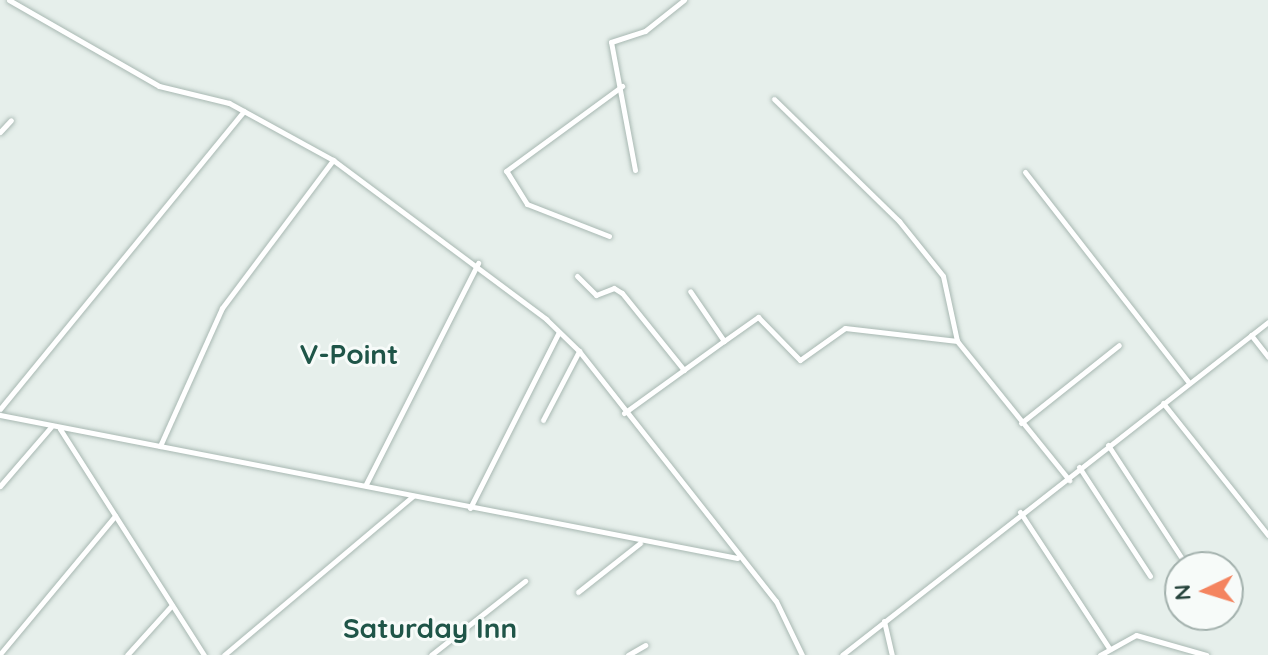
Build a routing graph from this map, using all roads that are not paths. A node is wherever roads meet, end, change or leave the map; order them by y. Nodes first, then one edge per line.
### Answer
1 (9, 0) edge
2 (684, 0) edge
3 (622, 86) junction
4 (774, 99) dead end
5 (244, 111) junction
6 (11, 120) dead end
7 (0, 132) edge
8 (333, 160) junction
9 (635, 170) dead end
10 (1025, 172) dead end
11 (609, 236) dead end
12 (478, 263) junction
13 (577, 276) dead end
14 (690, 291) dead end
15 (1268, 322) edge
16 (559, 332) junction
17 (1251, 335) junction
18 (724, 341) junction
19 (957, 341) junction
20 (1119, 345) dead end
21 (579, 351) junction
22 (1268, 357) edge
23 (684, 370) junction
24 (1189, 383) junction
25 (1163, 403) junction
26 (0, 409) edge
27 (624, 413) junction
28 (0, 415) edge
29 (543, 420) dead end
30 (1021, 423) junction
31 (51, 427) junction
32 (60, 429) junction
33 (1108, 445) junction
34 (160, 446) junction
35 (1079, 467) junction
36 (1069, 480) junction
37 (366, 484) junction
38 (0, 486) edge
39 (413, 496) junction
40 (470, 508) junction
41 (1020, 512) junction
42 (115, 516) junction
43 (1268, 535) edge
44 (641, 542) junction
45 (1177, 551) edge
46 (738, 558) junction
47 (1150, 576) dead end
48 (525, 581) dead end
49 (578, 592) dead end
50 (172, 605) junction
51 (884, 621) junction
52 (645, 645) dead end
53 (1109, 648) junction
54 (0, 654) edge
55 (1197, 654) edge
56 (127, 655) edge
57 (204, 655) edge
58 (224, 655) edge
59 (431, 655) edge
60 (628, 655) edge
61 (802, 655) edge
62 (842, 655) edge
63 (892, 655) edge
64 (1100, 655) edge
65 (1206, 655) edge

1 - 5 street
2 - 3 street
3 - 9 street
3 - 11 street
4 - 19 street
5 - 8 street
5 - 26 street
6 - 7 street
8 - 12 street
8 - 34 street
10 - 24 street
12 - 16 street
12 - 37 street
13 - 23 street
14 - 18 street
15 - 17 street
16 - 21 street
16 - 40 street
17 - 22 street
17 - 24 street
18 - 19 street
18 - 23 street
19 - 30 street
20 - 30 street
21 - 27 street
21 - 29 street
23 - 27 street
24 - 25 street
25 - 33 street
25 - 43 street
27 - 46 street
28 - 31 street
30 - 36 street
31 - 32 street
31 - 38 street
32 - 34 street
32 - 42 street
33 - 35 street
33 - 45 street
34 - 37 street
35 - 36 street
35 - 47 street
36 - 41 street
37 - 39 street
39 - 40 street
39 - 58 street
40 - 44 street
41 - 51 street
41 - 53 street
42 - 50 street
42 - 54 street
44 - 46 street
44 - 49 street
46 - 61 street
48 - 59 street
50 - 56 street
50 - 57 street
51 - 62 street
51 - 63 street
52 - 60 street
53 - 55 street
53 - 64 street
55 - 65 street

